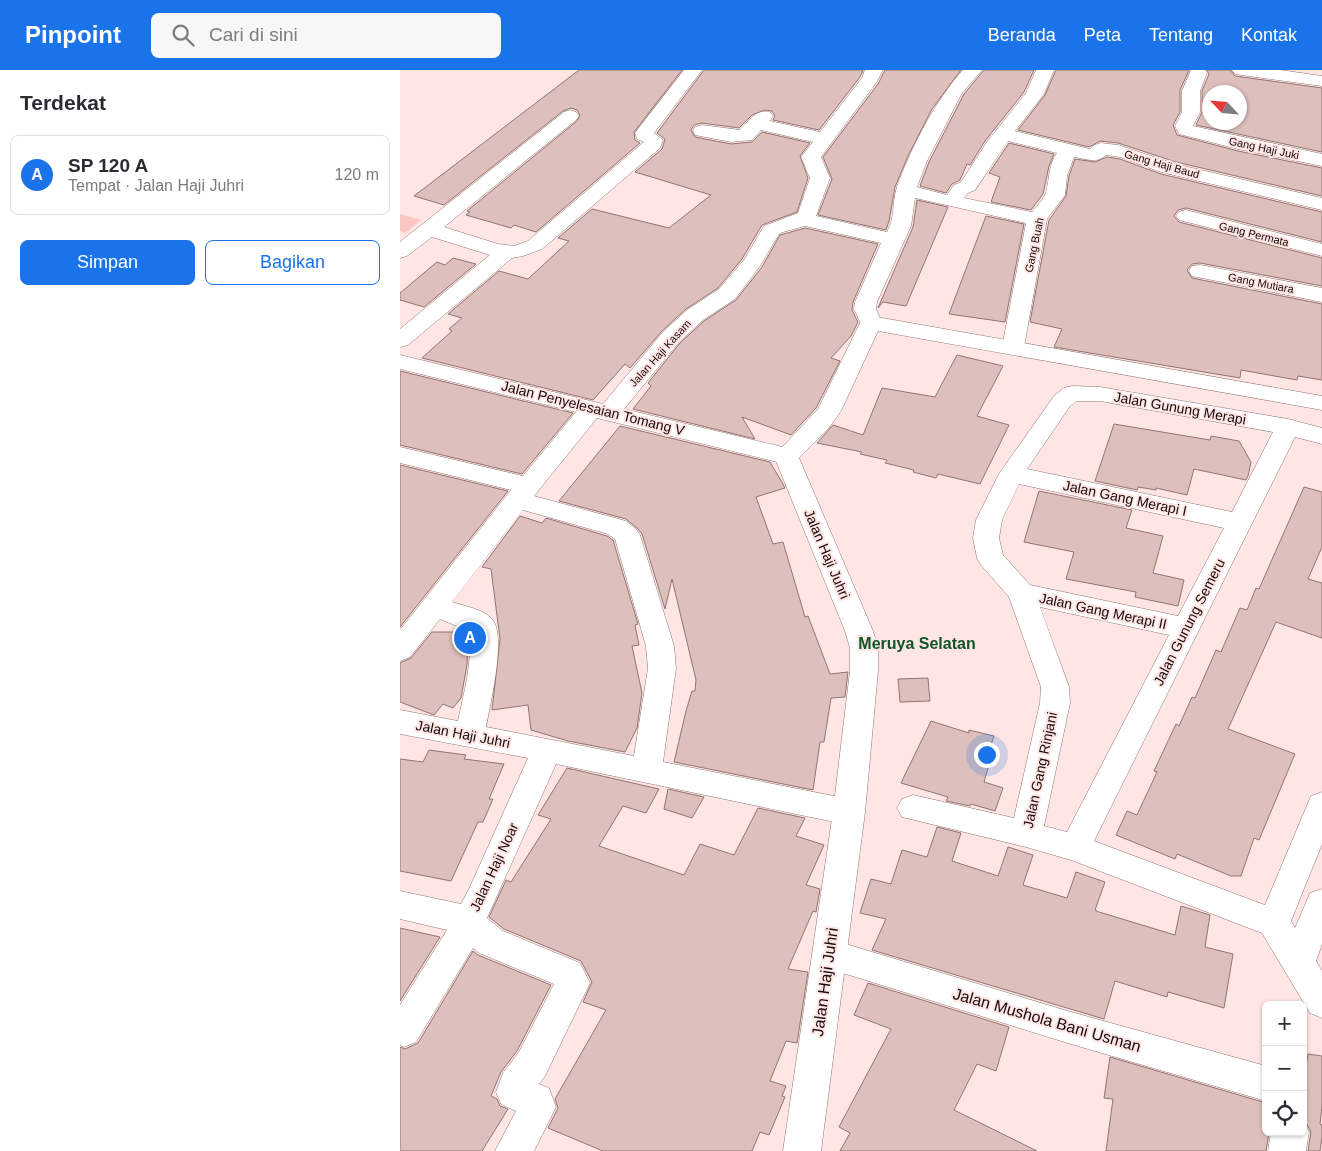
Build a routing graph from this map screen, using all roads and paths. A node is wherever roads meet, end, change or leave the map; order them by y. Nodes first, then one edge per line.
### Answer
1 (693, 70) edge
2 (874, 70) edge
3 (973, 70) edge
4 (1045, 70) edge
5 (1241, 70) edge
6 (1196, 71) edge
7 (1322, 81) edge
8 (570, 116) dead end
9 (702, 131) dead end
10 (1004, 134) junction
11 (825, 139) junction
12 (1069, 151) junction
13 (1322, 160) edge
14 (906, 190) junction
15 (952, 202) junction
16 (1322, 204) edge
17 (1186, 216) dead end
18 (803, 219) junction
19 (1037, 220) junction
20 (429, 229) junction
21 (893, 240) junction
22 (1322, 250) edge
23 (508, 251) junction
24 (400, 252) edge
25 (1200, 271) dead end
26 (1322, 295) edge
27 (871, 323) junction
28 (400, 340) edge
29 (1013, 347) junction
30 (400, 362) edge
31 (1072, 393) joint
32 (1322, 403) edge
33 (601, 410) junction
34 (1288, 427) junction
35 (1322, 436) edge
36 (400, 455) edge
37 (786, 456) junction
38 (1011, 474) junction
39 (523, 493) junction
40 (1240, 522) junction
41 (1021, 593) junction
42 (434, 606) junction
43 (1185, 628) junction
44 (400, 650) edge
45 (400, 722) edge
46 (470, 735) junction
47 (548, 750) junction
48 (647, 770) junction
49 (1322, 805) edge
50 (913, 808) dead end
51 (849, 812) junction
52 (1026, 834) junction
53 (1075, 848) junction
54 (1322, 903) edge
55 (400, 906) edge
56 (469, 920) junction
57 (1274, 923) junction
58 (829, 954) junction
59 (1298, 962) junction
60 (1322, 1002) edge
61 (404, 1030) dead end
62 (1262, 1083) edge
63 (1289, 1136) edge
64 (514, 1151) edge
65 (802, 1151) edge
66 (1287, 1151) edge

1 - 23 street
2 - 11 street
3 - 14 street
4 - 10 street
5 - 7 street
6 - 13 street, Gang Haji Juki
8 - 20 street
9 - 11 street
10 - 12 street, Gang Haji Baud
10 - 15 street
11 - 18 street
12 - 16 street, Gang Haji Baud
12 - 19 street, Gang Buah
14 - 15 street
14 - 21 street
15 - 19 street
17 - 22 street, Gang Permata
18 - 21 street
18 - 33 street, Jalan Haji Kasam
19 - 29 street, Gang Buah
20 - 23 street
20 - 24 street
21 - 27 street
23 - 28 street
25 - 26 street, Gang Mutiara
27 - 29 street
27 - 37 street
29 - 32 street
30 - 33 street, Jalan Penyelesaian Tomang V
31 - 34 street, Jalan Gunung Merapi
31 - 38 street, Jalan Gang Rinjani
33 - 37 street, Jalan Penyelesaian Tomang V
33 - 39 street, Jalan Haji Kasam
34 - 35 street
34 - 40 street, Jalan Gunung Semeru
36 - 39 street
37 - 51 street, Jalan Haji Juhri
38 - 40 street, Jalan Gang Merapi I
38 - 41 street, Jalan Gang Rinjani
39 - 42 street, Jalan Haji Kasam
39 - 48 street
40 - 43 street, Jalan Gunung Semeru
41 - 43 street, Jalan Gang Merapi II
41 - 52 street, Jalan Gang Rinjani
42 - 44 street, Jalan Haji Kasam
42 - 46 street
43 - 53 street, Jalan Gunung Semeru
45 - 46 street, Jalan Haji Juhri
46 - 47 street, Jalan Haji Juhri
47 - 48 street, Jalan Haji Juhri
47 - 56 street, Jalan Haji Noar
48 - 51 street, Jalan Haji Juhri
49 - 57 street
50 - 52 street
51 - 58 street, Jalan Haji Juhri
52 - 53 street, Jalan Gang Rinjani
53 - 57 street, Jalan Gang Rinjani
54 - 59 street
55 - 56 street, Jalan Haji Noar
56 - 61 street
56 - 64 street
57 - 59 street
58 - 62 street, Jalan Mushola Bani Usman
58 - 65 street, Jalan Haji Juhri
59 - 60 street
63 - 66 street

